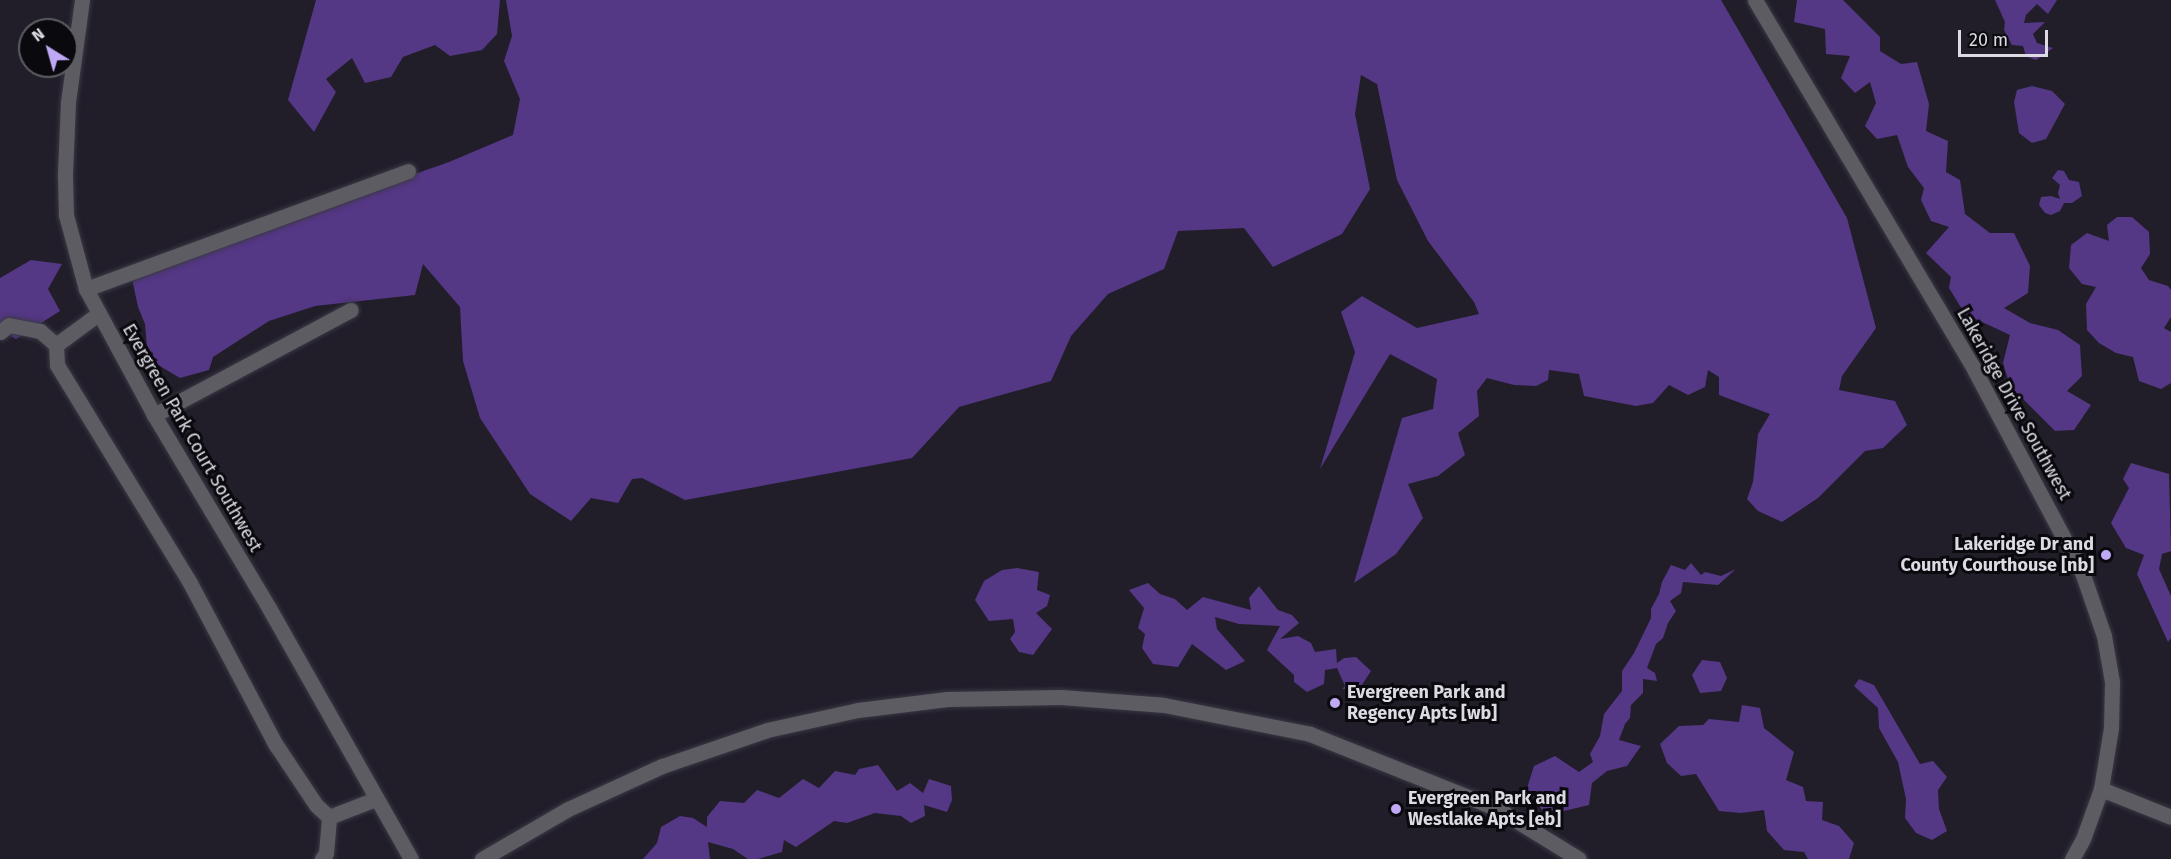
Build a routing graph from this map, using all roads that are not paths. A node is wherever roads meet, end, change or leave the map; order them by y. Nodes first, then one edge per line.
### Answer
1 (82, 0) edge
2 (1755, 0) edge
3 (408, 171) dead end
4 (86, 290) junction
5 (351, 310) dead end
6 (98, 314) junction
7 (0, 332) edge
8 (56, 345) junction
9 (154, 415) junction
10 (2101, 789) junction
11 (376, 799) junction
12 (329, 817) junction
13 (2171, 817) edge
14 (322, 859) edge
15 (411, 859) edge
16 (482, 859) edge
17 (1579, 859) edge
18 (2072, 859) edge

1 - 4 street, Evergreen Park Court Southwest
2 - 10 street, Lakeridge Drive Southwest
3 - 4 street
4 - 6 street, Evergreen Park Court Southwest
5 - 9 street
6 - 8 street
6 - 9 street, Evergreen Park Court Southwest
7 - 8 street
8 - 12 street
9 - 11 street, Evergreen Park Court Southwest
10 - 13 street
10 - 18 street, Lakeridge Drive Southwest
11 - 12 street
11 - 15 street, Evergreen Park Court Southwest
12 - 14 street
16 - 17 street

